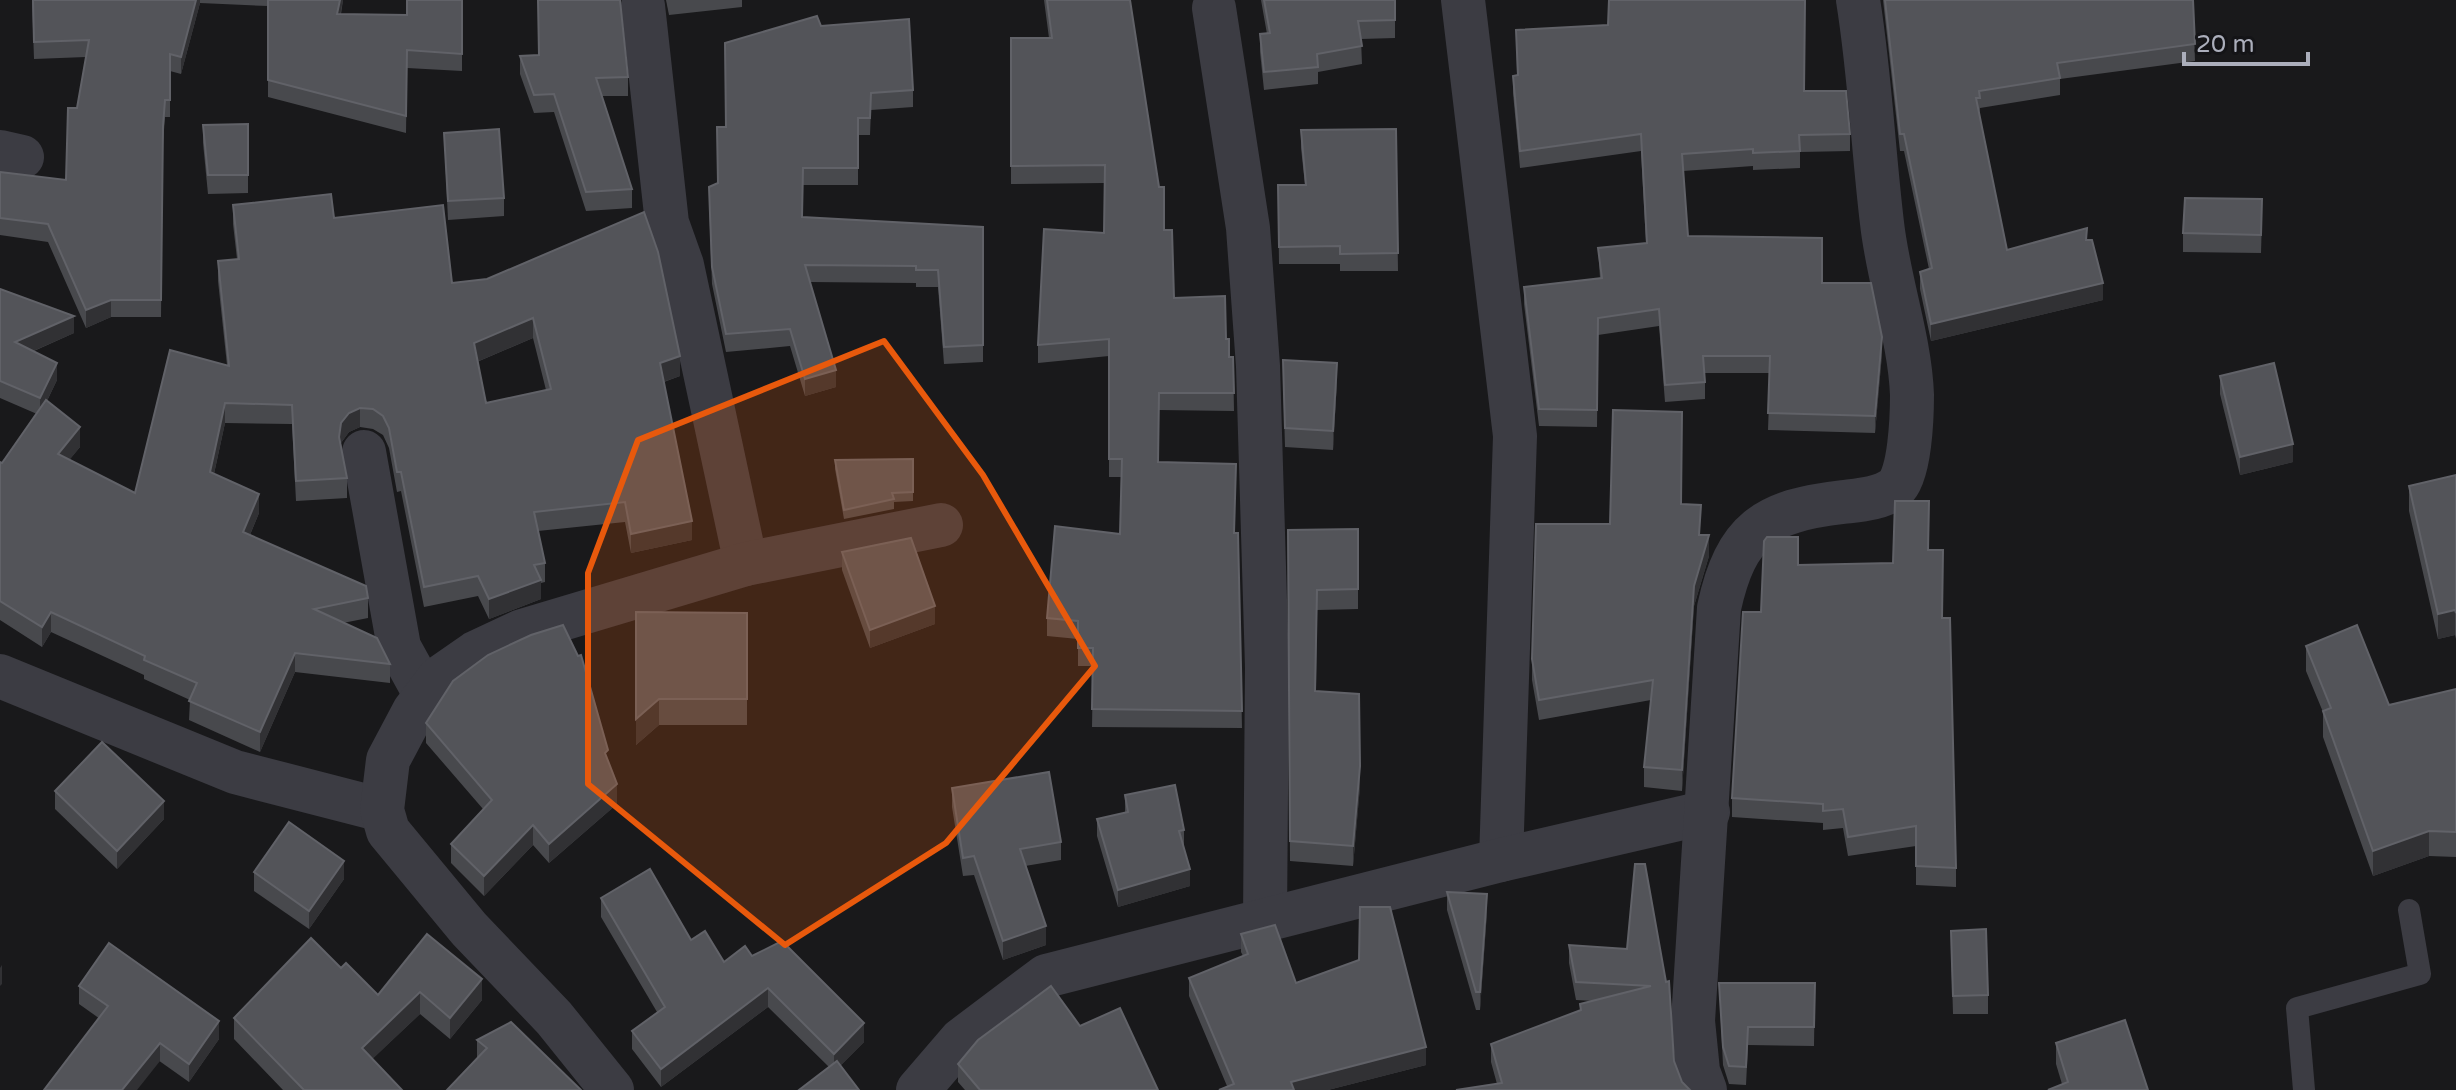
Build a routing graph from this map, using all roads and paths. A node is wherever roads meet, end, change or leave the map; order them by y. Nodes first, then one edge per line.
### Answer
1 (1463, 0) edge
2 (1858, 0) edge
3 (643, 6) dead end
4 (1214, 8) dead end
5 (364, 452) dead end
6 (941, 525) dead end
7 (746, 564) junction
8 (0, 676) edge
9 (426, 696) junction
10 (382, 810) junction
11 (1708, 812) junction
12 (1501, 860) junction
13 (2409, 910) dead end
14 (1265, 920) junction
15 (612, 1090) edge
16 (918, 1090) edge
17 (1705, 1090) edge
18 (2304, 1090) edge

1 - 12 street
2 - 11 street
3 - 7 street
4 - 14 street
5 - 9 street
6 - 7 street
7 - 9 street
8 - 10 street
9 - 10 street
10 - 15 street
11 - 12 street
11 - 17 street
12 - 14 street
13 - 18 lane
14 - 16 street

